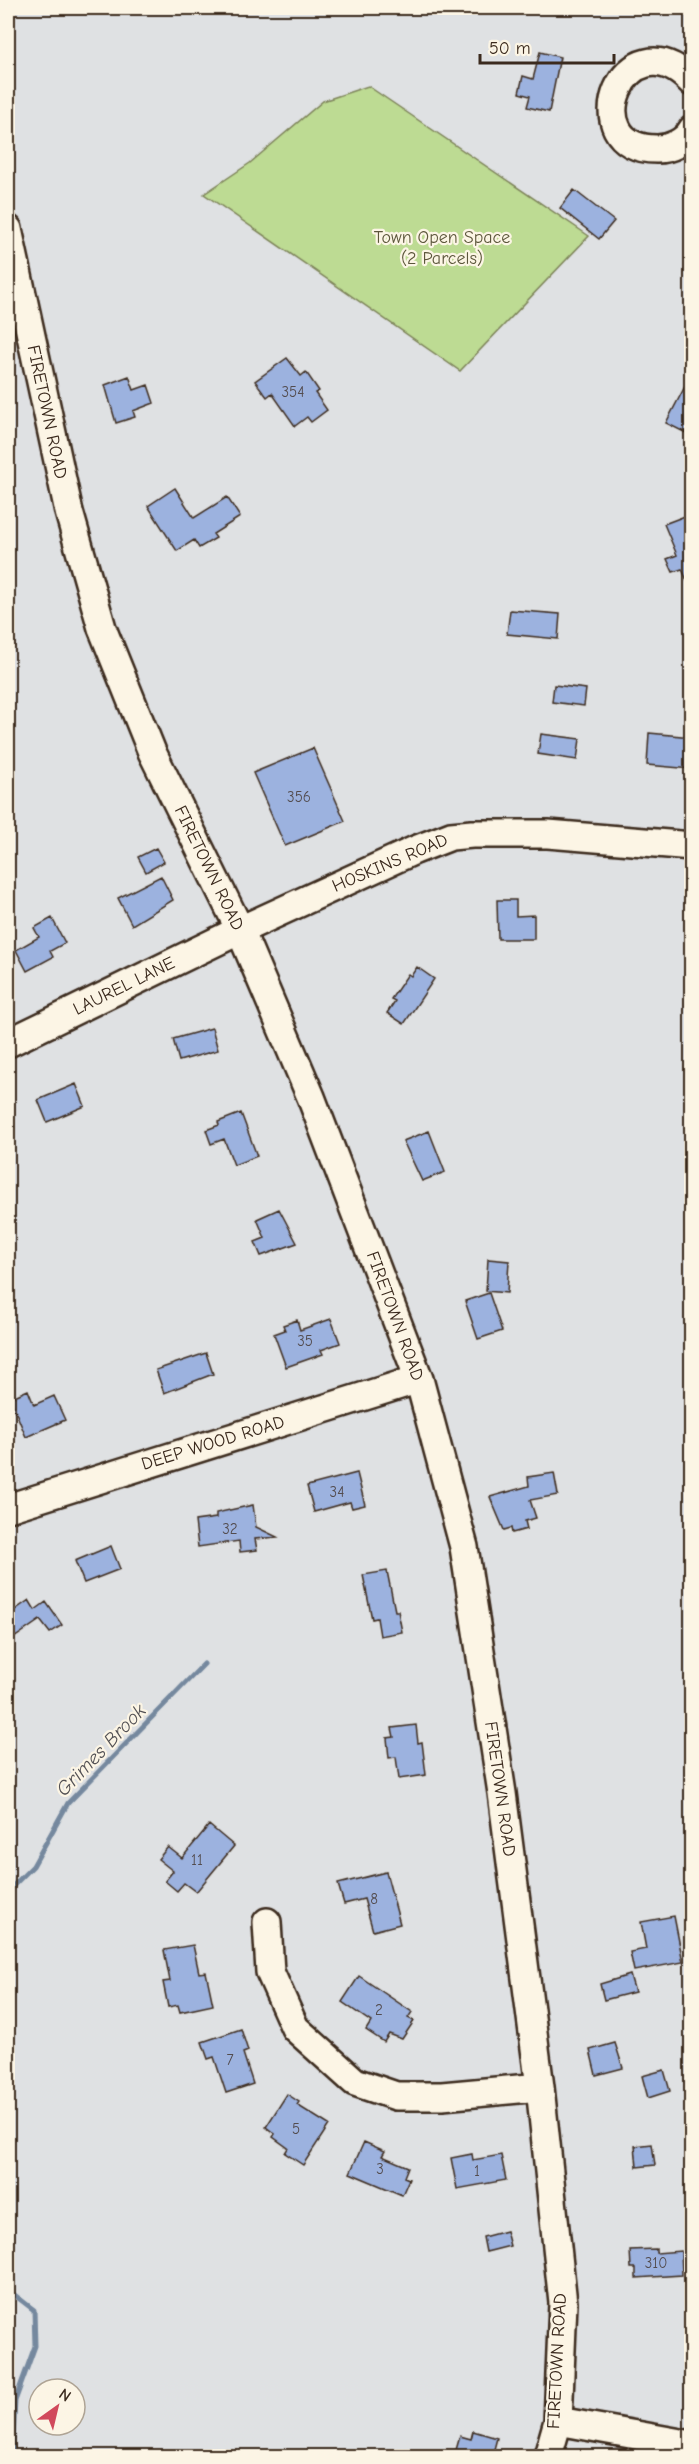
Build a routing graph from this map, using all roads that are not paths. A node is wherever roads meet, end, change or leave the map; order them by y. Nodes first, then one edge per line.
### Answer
1 (692, 82) edge
2 (692, 130) edge
3 (8, 229) edge
4 (692, 846) edge
5 (240, 930) junction
6 (8, 1043) edge
7 (419, 1379) junction
8 (8, 1508) edge
9 (267, 1922) dead end
10 (540, 2087) junction
11 (558, 2421) junction
12 (692, 2445) edge
13 (548, 2457) edge

1 - 2 street
3 - 5 street, FIRETOWN ROAD
4 - 5 street, HOSKINS ROAD
5 - 6 street, LAUREL LANE
5 - 7 street, FIRETOWN ROAD
7 - 8 street, DEEP WOOD ROAD
7 - 10 street, FIRETOWN ROAD
9 - 10 street
10 - 11 street, FIRETOWN ROAD
11 - 12 street
11 - 13 street, FIRETOWN ROAD

